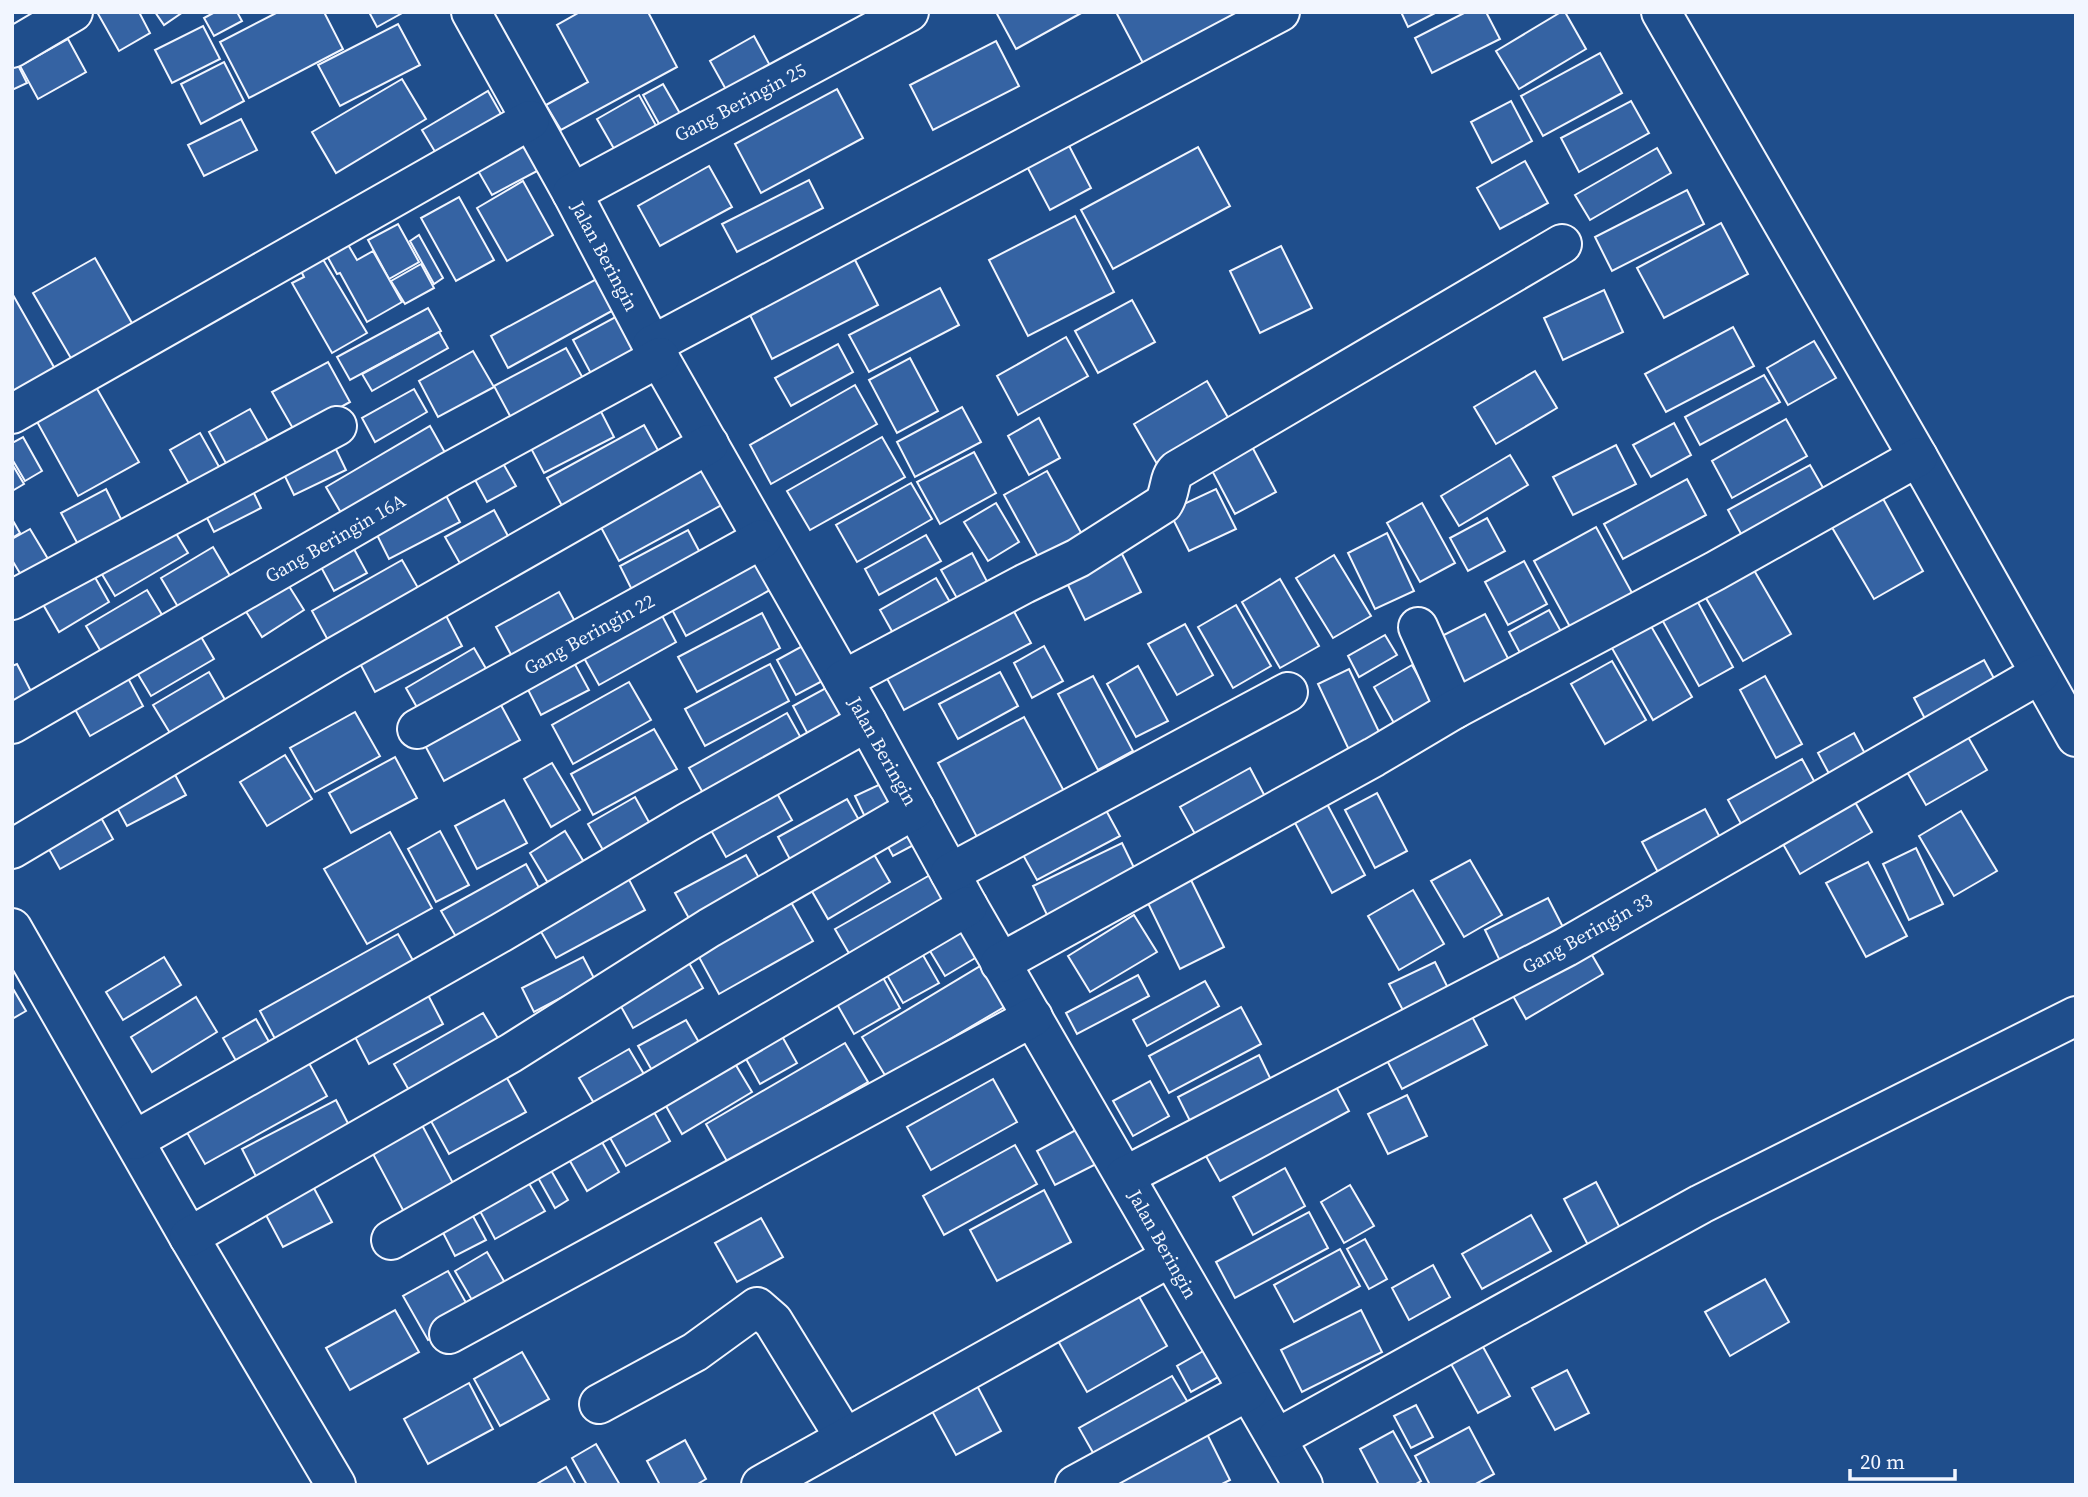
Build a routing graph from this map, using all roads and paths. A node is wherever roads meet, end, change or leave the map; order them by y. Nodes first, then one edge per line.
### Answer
1 (73, 12) edge
2 (471, 12) edge
3 (909, 12) edge
4 (1280, 12) edge
5 (1661, 12) edge
6 (12, 48) edge
7 (530, 120) junction
8 (572, 193) junction
9 (1562, 244) dead end
10 (656, 351) junction
11 (12, 414) edge
12 (337, 426) dead end
13 (709, 444) junction
14 (1918, 457) junction
15 (762, 539) junction
16 (12, 600) edge
17 (1418, 627) dead end
18 (2040, 674) junction
19 (843, 680) junction
20 (1288, 692) dead end
21 (1455, 709) junction
22 (867, 722) junction
23 (12, 724) edge
24 (417, 729) dead end
25 (2076, 737) edge
26 (915, 808) junction
27 (12, 849) edge
28 (959, 890) junction
29 (12, 928) edge
30 (1000, 963) junction
31 (2076, 1016) edge
32 (1033, 1017) junction
33 (135, 1140) junction
34 (1125, 1176) junction
35 (190, 1237) junction
36 (391, 1240) dead end
37 (1169, 1258) junction
38 (449, 1334) dead end
39 (1248, 1391) junction
40 (599, 1404) dead end
41 (845, 1438) junction
42 (1278, 1438) junction
43 (336, 1485) edge
44 (761, 1485) edge
45 (1075, 1485) edge
46 (1303, 1485) edge

1 - 6 street
2 - 7 street, Jalan Beringin
3 - 8 street, Gang Beringin 25
4 - 10 street, Gang Beringin 16A
5 - 14 street
7 - 8 street, Jalan Beringin
7 - 11 street
8 - 10 street, Jalan Beringin
9 - 19 street
10 - 13 street, Jalan Beringin
10 - 23 street, Gang Beringin 16A
12 - 16 street
13 - 15 street, Jalan Beringin
13 - 27 street
14 - 18 street
14 - 21 street
15 - 19 street, Jalan Beringin
15 - 24 street, Gang Beringin 22
17 - 21 street
18 - 25 street
18 - 34 street, Gang Beringin 33
19 - 22 street, Jalan Beringin
20 - 28 street
21 - 30 street
22 - 26 street, Jalan Beringin
22 - 33 street
26 - 28 street, Jalan Beringin
26 - 35 street
28 - 30 street, Jalan Beringin
28 - 36 street
29 - 33 street
30 - 32 street, Jalan Beringin
31 - 42 street
32 - 34 street, Jalan Beringin
32 - 38 street
33 - 35 street
34 - 37 street, Jalan Beringin
35 - 43 street
37 - 39 street, Jalan Beringin
37 - 41 street
39 - 42 street, Jalan Beringin
39 - 45 street
40 - 41 street
41 - 44 street
42 - 46 street, Jalan Beringin

